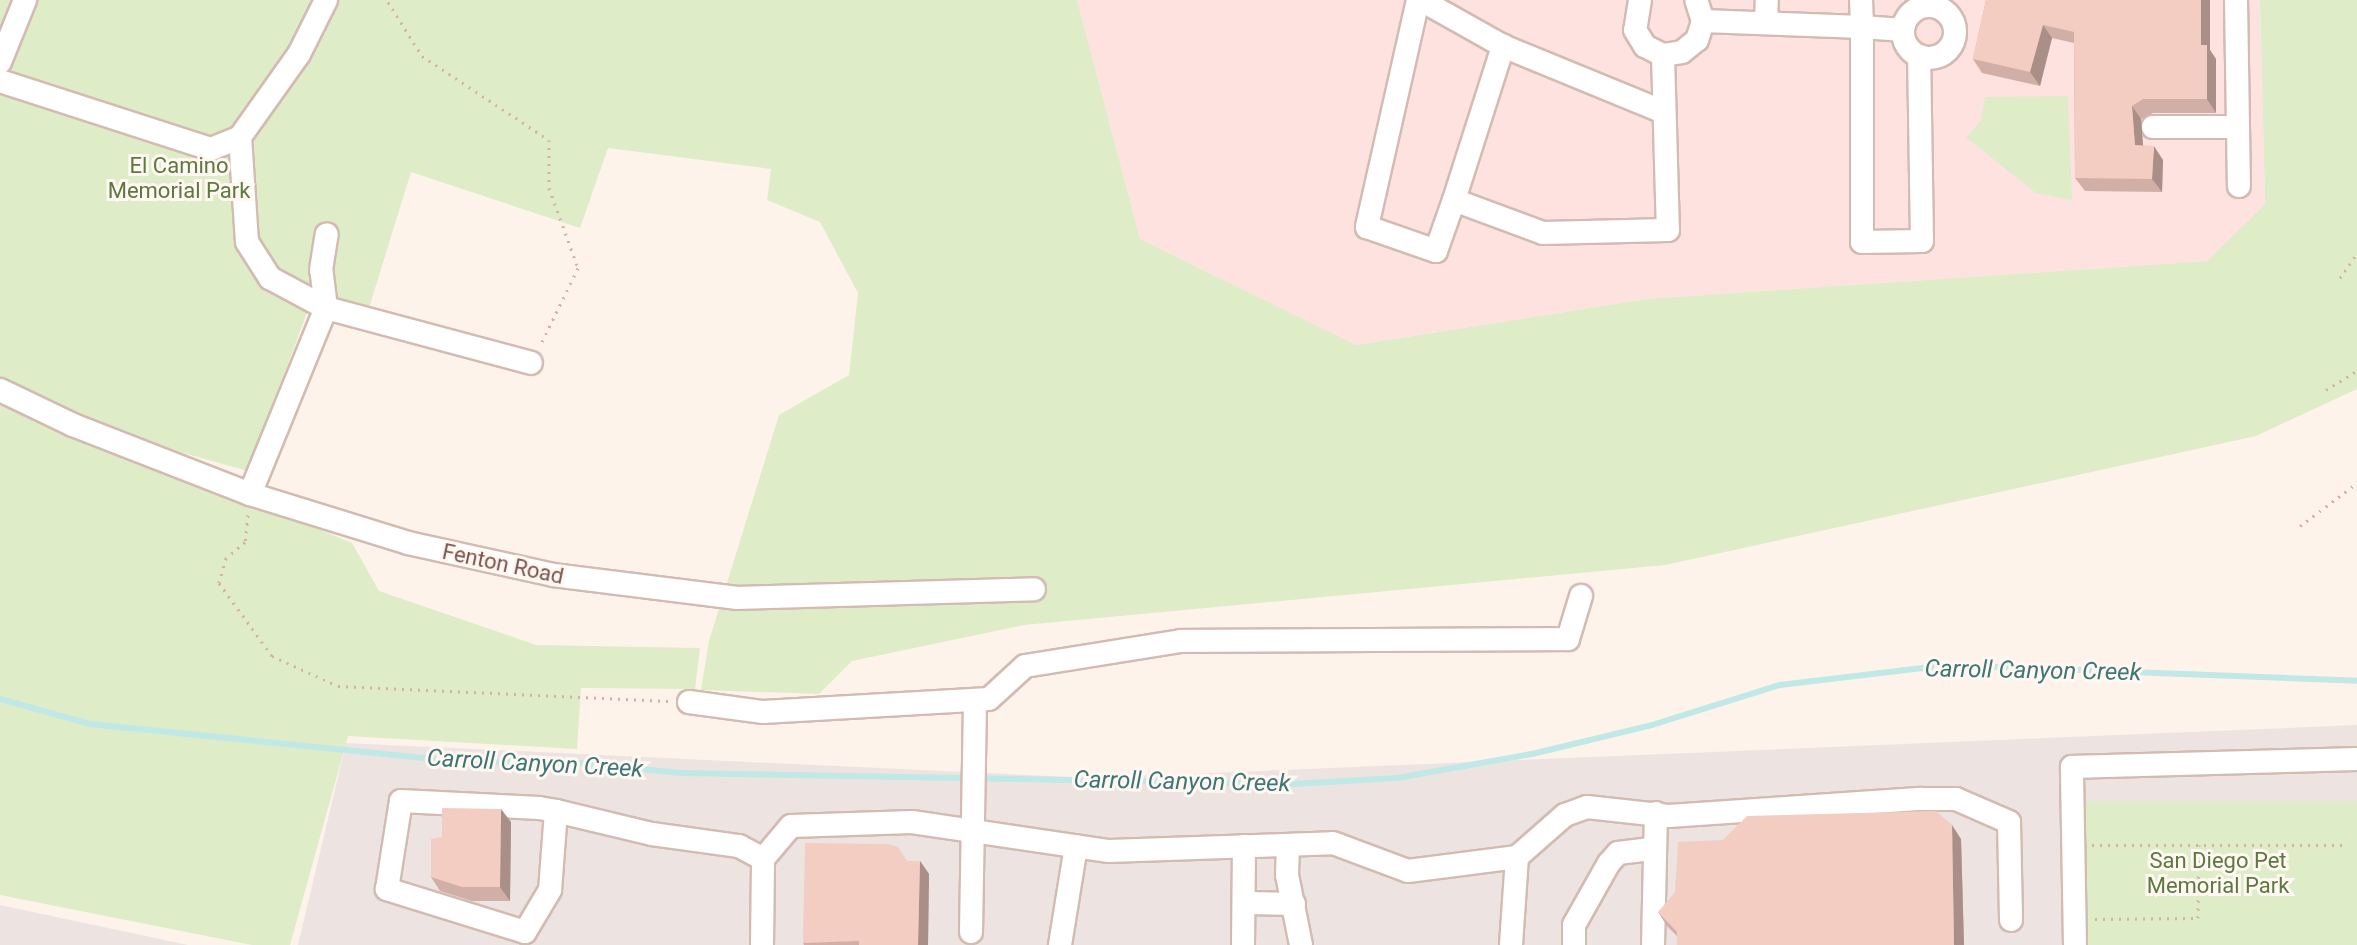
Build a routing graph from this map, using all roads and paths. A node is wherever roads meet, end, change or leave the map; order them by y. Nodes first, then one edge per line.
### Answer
1 (25, 0) edge
2 (326, 0) edge
3 (1420, 0) edge
4 (1640, 0) edge
5 (1767, 0) edge
6 (1861, 0) edge
7 (1898, 0) edge
8 (2236, 0) edge
9 (388, 2) dead end
10 (1923, 6) junction
11 (1700, 10) edge
12 (1766, 23) junction
13 (1862, 27) junction
14 (1903, 30) junction
15 (1503, 46) junction
16 (1663, 55) junction
17 (1919, 57) junction
18 (0, 62) edge
19 (0, 81) edge
20 (1664, 112) junction
21 (2153, 127) dead end
22 (2238, 127) junction
23 (240, 137) junction
24 (2239, 186) dead end
25 (1454, 200) junction
26 (327, 234) dead end
27 (2357, 254) edge
28 (2340, 278) dead end
29 (326, 308) junction
30 (531, 363) joint
31 (2357, 371) edge
32 (0, 390) edge
33 (2326, 390) dead end
34 (2357, 483) edge
35 (250, 494) junction
36 (2300, 526) dead end
37 (1034, 589) dead end
38 (1581, 596) dead end
39 (975, 700) junction
40 (689, 702) joint
41 (2357, 759) edge
42 (556, 811) junction
43 (1656, 813) junction
44 (973, 831) junction
45 (1288, 845) junction
46 (2072, 845) junction
47 (2199, 845) junction
48 (2343, 845) dead end
49 (1076, 846) junction
50 (1244, 846) junction
51 (1653, 849) junction
52 (1517, 857) junction
53 (763, 859) junction
54 (1247, 903) junction
55 (1294, 904) junction
56 (2074, 919) junction
57 (2011, 920) dead end
58 (971, 932) dead end
59 (762, 945) edge
60 (1060, 945) edge
61 (1243, 945) edge
62 (1301, 945) edge
63 (1511, 945) edge
64 (1574, 945) edge
65 (1653, 945) edge
66 (2075, 945) edge

1 - 18 street
2 - 23 street
3 - 15 street
3 - 25 street
4 - 16 street
5 - 12 street
6 - 13 street
7 - 10 street
8 - 22 street
9 - 30 path
10 - 14 street
10 - 17 street
11 - 12 street
11 - 16 street
12 - 13 street
13 - 14 street
13 - 17 street
14 - 17 street
15 - 20 street
15 - 25 street
16 - 20 street
19 - 23 street
20 - 25 street
21 - 22 street
22 - 24 street
23 - 29 street
26 - 29 street
27 - 28 path
29 - 30 street
29 - 35 street
31 - 33 path
32 - 35 street, Fenton Road
34 - 36 path
35 - 37 street, Fenton Road
35 - 40 path
38 - 39 street
39 - 40 street
39 - 44 street
41 - 46 street
42 - 42 street
42 - 53 street
43 - 51 street
43 - 52 street
43 - 57 street
44 - 49 street
44 - 53 street
44 - 58 street
45 - 50 street
45 - 52 street
45 - 55 street
46 - 47 path
46 - 56 street
47 - 48 path
47 - 56 path
49 - 50 street
49 - 60 street
50 - 54 street
51 - 64 street
51 - 65 street
52 - 63 street
53 - 59 street
54 - 55 street
54 - 61 street
55 - 62 street
56 - 66 street

